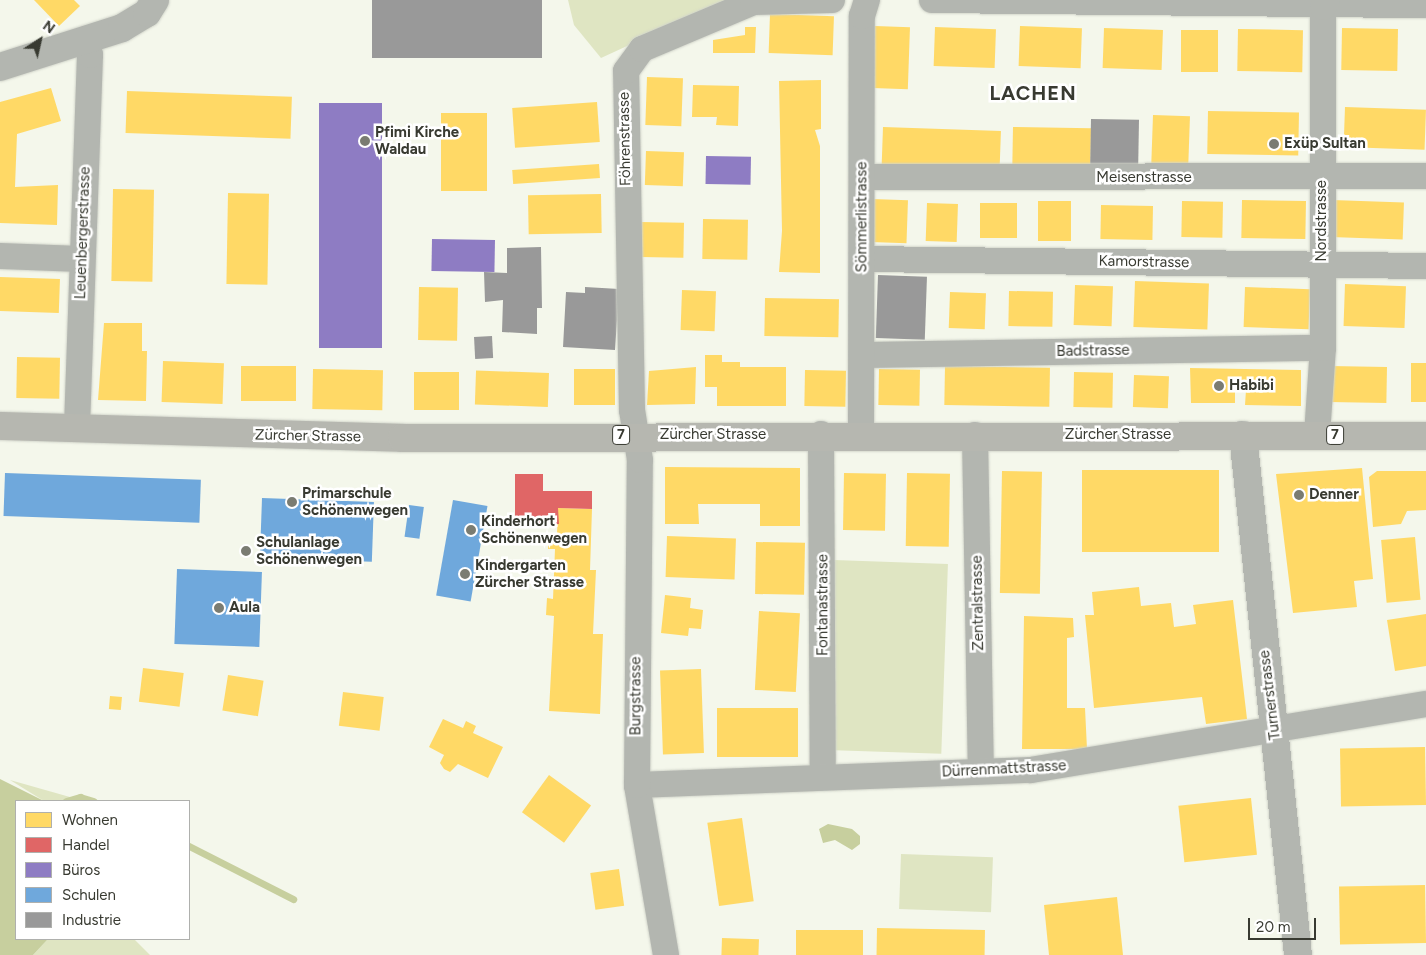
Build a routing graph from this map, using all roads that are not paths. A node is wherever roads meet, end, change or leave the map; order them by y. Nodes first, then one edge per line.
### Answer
1 (156, 0) edge
2 (832, 0) edge
3 (868, 0) edge
4 (932, 0) edge
5 (1325, 4) edge
6 (1426, 5) edge
7 (87, 41) junction
8 (0, 67) edge
9 (1426, 176) edge
10 (862, 177) junction
11 (1322, 178) junction
12 (0, 256) edge
13 (81, 259) junction
14 (862, 259) junction
15 (1323, 264) junction
16 (1426, 266) edge
17 (1323, 348) junction
18 (862, 355) junction
19 (0, 426) edge
20 (77, 427) junction
21 (821, 434) junction
22 (862, 434) junction
23 (635, 435) junction
24 (975, 435) junction
25 (1243, 435) junction
26 (1317, 435) junction
27 (1426, 436) edge
28 (1426, 704) edge
29 (1275, 732) junction
30 (981, 771) junction
31 (823, 777) junction
32 (637, 786) junction
33 (666, 955) edge
34 (1298, 955) edge

1 - 7 street
2 - 23 street, Föhrenstrasse
3 - 10 street, Sömmerlistrasse
4 - 5 street
5 - 6 street
5 - 11 street, Nordstrasse
7 - 8 street
7 - 13 street, Leuenbergerstrasse
9 - 11 street, Meisenstrasse
10 - 11 street, Meisenstrasse
10 - 14 street, Sömmerlistrasse
11 - 15 street, Nordstrasse
12 - 13 street
13 - 20 street, Leuenbergerstrasse
14 - 15 street, Kamorstrasse
14 - 18 street, Sömmerlistrasse
15 - 16 street, Kamorstrasse
15 - 17 street, Nordstrasse
17 - 18 street, Badstrasse
17 - 26 street, Nordstrasse
18 - 22 street, Sömmerlistrasse
19 - 20 main road, Zürcher Strasse / 7
20 - 23 main road, Zürcher Strasse / 7
21 - 22 main road, Zürcher Strasse / 7
21 - 23 main road, Zürcher Strasse / 7
21 - 31 street, Fontanastrasse
22 - 24 main road, Zürcher Strasse / 7
23 - 32 street, Burgstrasse
24 - 25 main road, Zürcher Strasse / 7
24 - 30 street, Zentralstrasse
25 - 26 main road, Zürcher Strasse / 7
25 - 29 street, Turnerstrasse
26 - 27 main road, Zürcher Strasse / 7
28 - 29 street, Dürrenmattstrasse
29 - 30 street, Dürrenmattstrasse
29 - 34 street, Turnerstrasse
30 - 31 street, Dürrenmattstrasse
31 - 32 street, Dürrenmattstrasse
32 - 33 street, Burgstrasse

